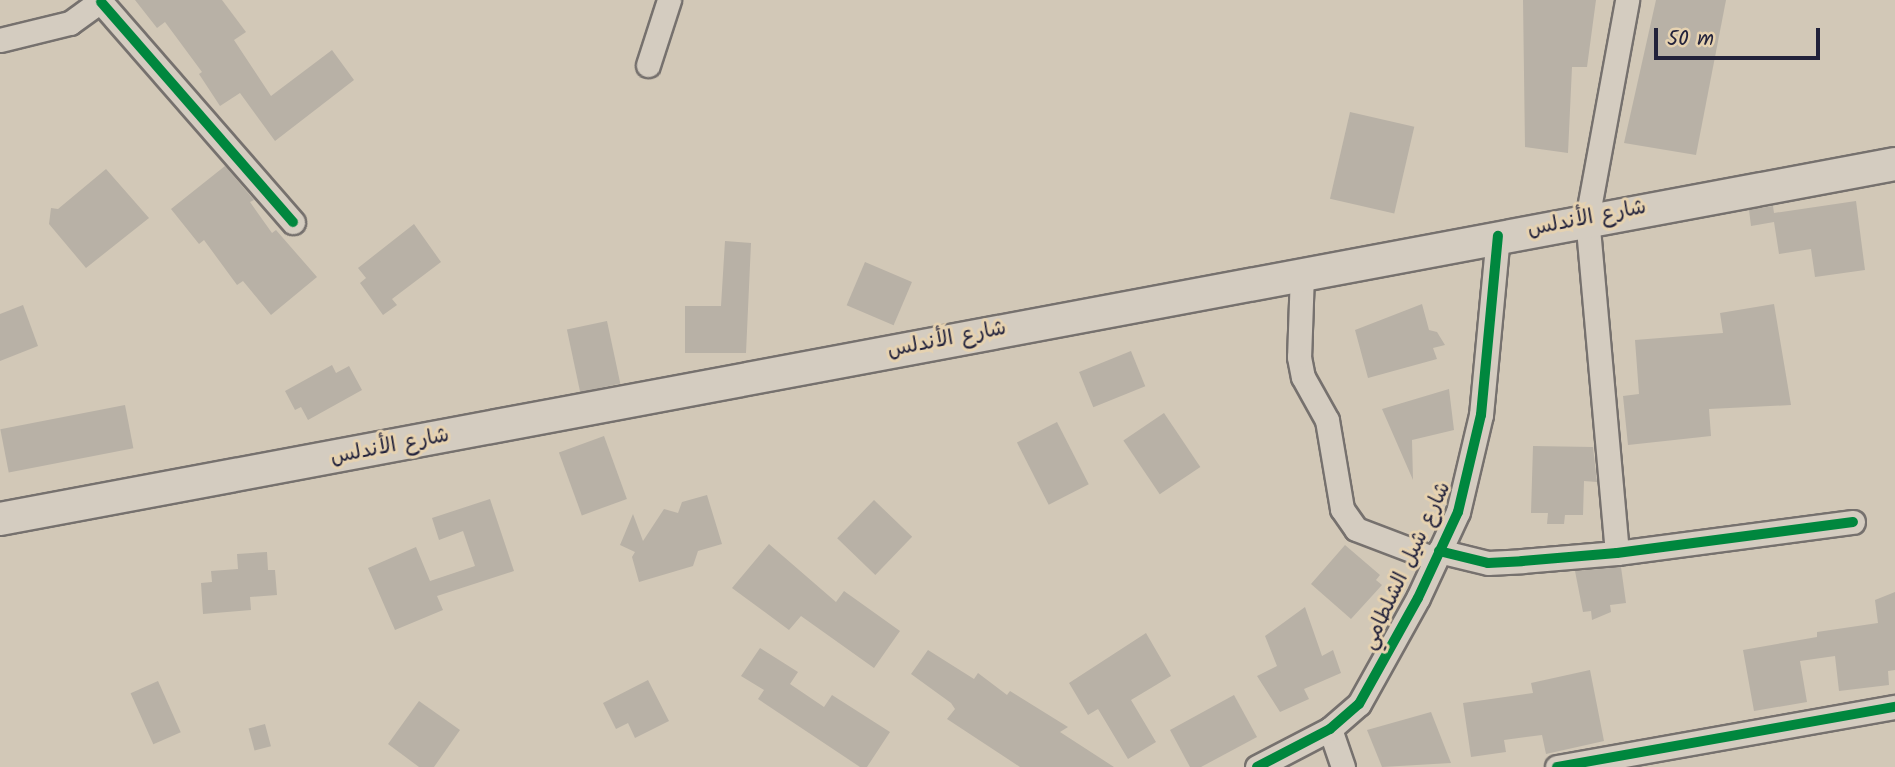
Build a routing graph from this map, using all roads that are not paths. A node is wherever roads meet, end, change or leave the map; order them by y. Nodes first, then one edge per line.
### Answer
1 (669, 0) edge
2 (1628, 0) edge
3 (102, 1) edge
4 (0, 40) edge
5 (648, 65) dead end
6 (1895, 164) edge
7 (1587, 219) junction
8 (293, 222) dead end
9 (1498, 236) junction
10 (1302, 273) junction
11 (0, 519) edge
12 (1853, 522) dead end
13 (1617, 554) junction
14 (1437, 555) junction
15 (1895, 707) edge
16 (1330, 729) junction
17 (1256, 767) edge
18 (1343, 767) edge
19 (1558, 767) edge

1 - 5 street
2 - 7 street
3 - 4 street
3 - 8 street
6 - 7 main road, شارع الأندلس
7 - 9 main road, شارع الأندلس
7 - 13 street
9 - 10 main road, شارع الأندلس
9 - 14 street, شارع شيل الشلطامي
10 - 11 main road, شارع الأندلس
10 - 14 street
12 - 13 street
13 - 14 street
14 - 16 street, شارع شيل الشلطامي
15 - 19 street
16 - 17 street, شارع شيل الشلطامي
16 - 18 street

